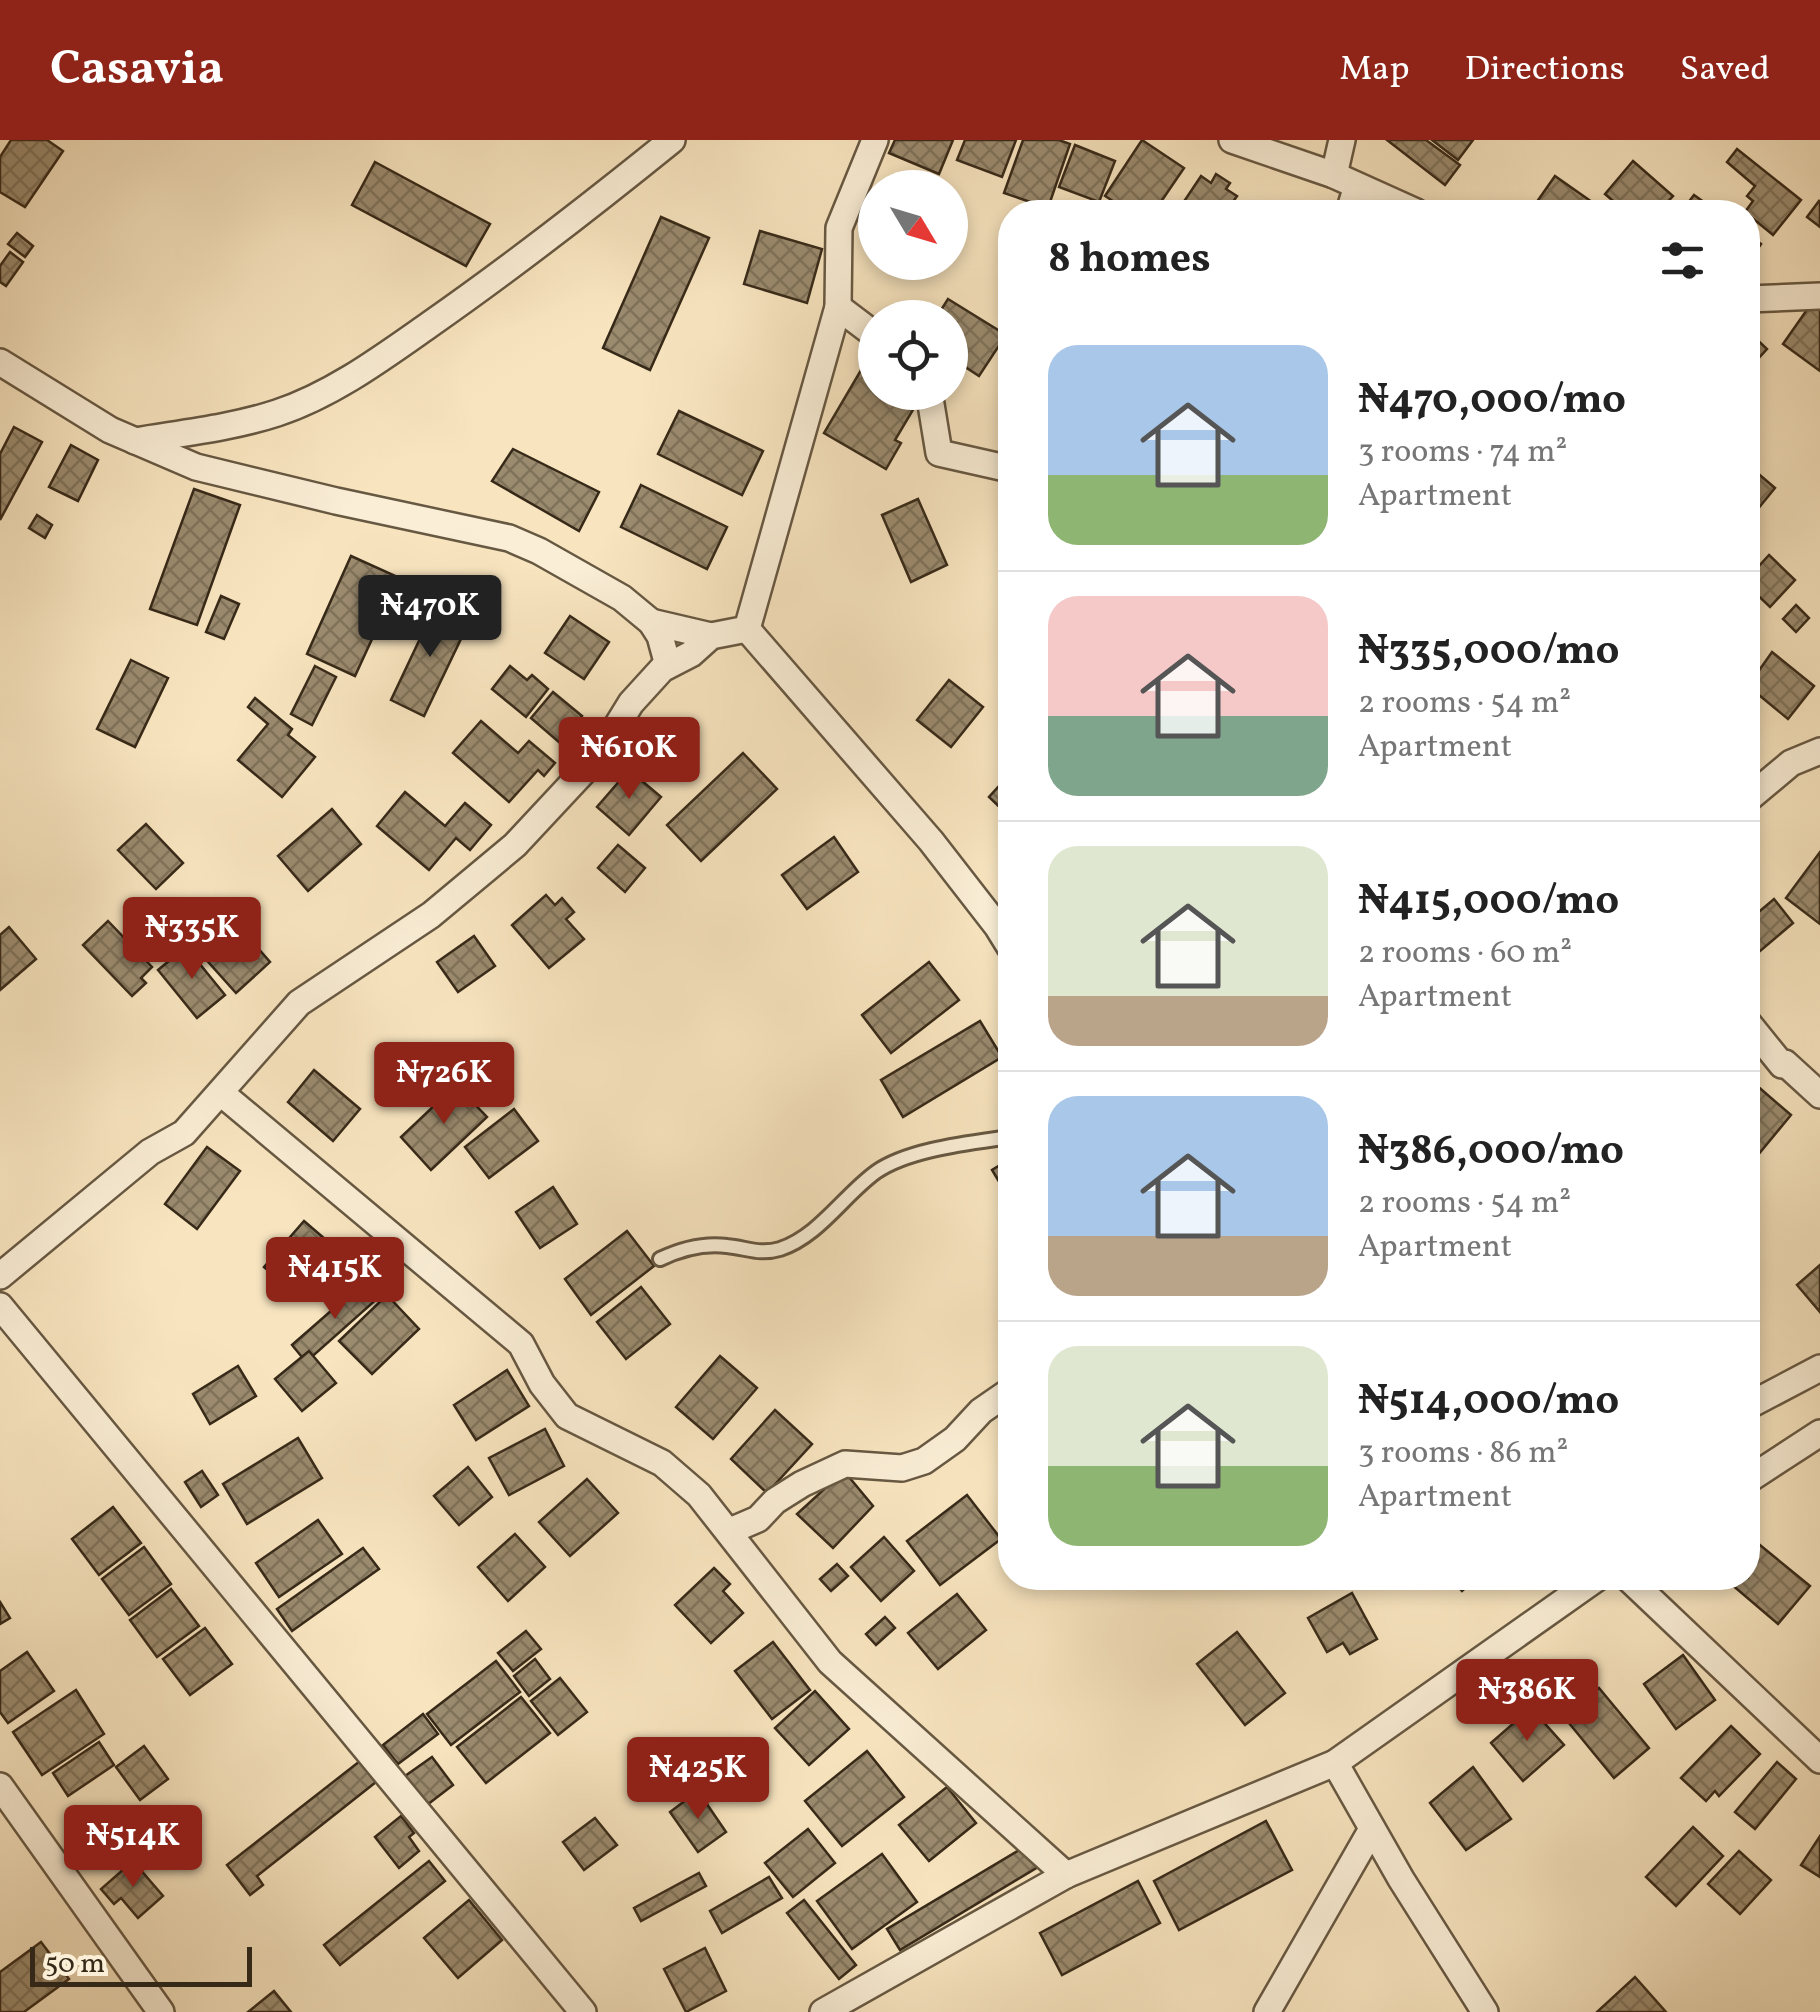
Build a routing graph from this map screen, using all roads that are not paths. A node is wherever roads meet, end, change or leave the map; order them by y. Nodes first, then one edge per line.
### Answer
1 (672, 140) edge
2 (875, 140) edge
3 (1232, 140) edge
4 (1342, 140) edge
5 (1346, 180) junction
6 (1348, 200) edge
7 (1390, 200) edge
8 (1820, 296) edge
9 (1760, 298) edge
10 (838, 307) junction
11 (858, 323) edge
12 (0, 362) edge
13 (932, 410) edge
14 (135, 441) junction
15 (998, 466) edge
16 (651, 622) junction
17 (748, 630) junction
18 (711, 636) junction
19 (672, 662) junction
20 (1820, 751) edge
21 (1760, 789) edge
22 (998, 918) edge
23 (1760, 1038) edge
24 (222, 1094) junction
25 (1820, 1095) edge
26 (998, 1139) edge
27 (660, 1259) dead end
28 (0, 1276) edge
29 (0, 1306) edge
30 (1820, 1368) edge
31 (998, 1398) edge
32 (1760, 1400) edge
33 (1820, 1433) edge
34 (1760, 1472) edge
35 (730, 1530) junction
36 (1569, 1590) edge
37 (1641, 1590) edge
38 (1820, 1760) edge
39 (1334, 1763) junction
40 (0, 1786) edge
41 (1372, 1828) junction
42 (1066, 1875) junction
43 (161, 2012) edge
44 (583, 2012) edge
45 (824, 2012) edge
46 (1266, 2012) edge
47 (1485, 2012) edge

1 - 14 street
2 - 10 street
3 - 5 street
4 - 5 street
5 - 6 street
5 - 7 street
8 - 9 street
10 - 11 street
10 - 17 street
12 - 14 street
13 - 15 street
14 - 16 street
16 - 18 street
16 - 19 street
17 - 18 street
17 - 22 street
18 - 19 street
19 - 24 street
20 - 21 street
23 - 25 street
24 - 28 street
24 - 35 street
26 - 27 lane
29 - 44 street
30 - 32 street
31 - 35 street
33 - 34 street
35 - 42 street
36 - 39 street
37 - 38 street
39 - 41 street
39 - 42 street
40 - 43 street
41 - 46 street
41 - 47 street
42 - 45 street

